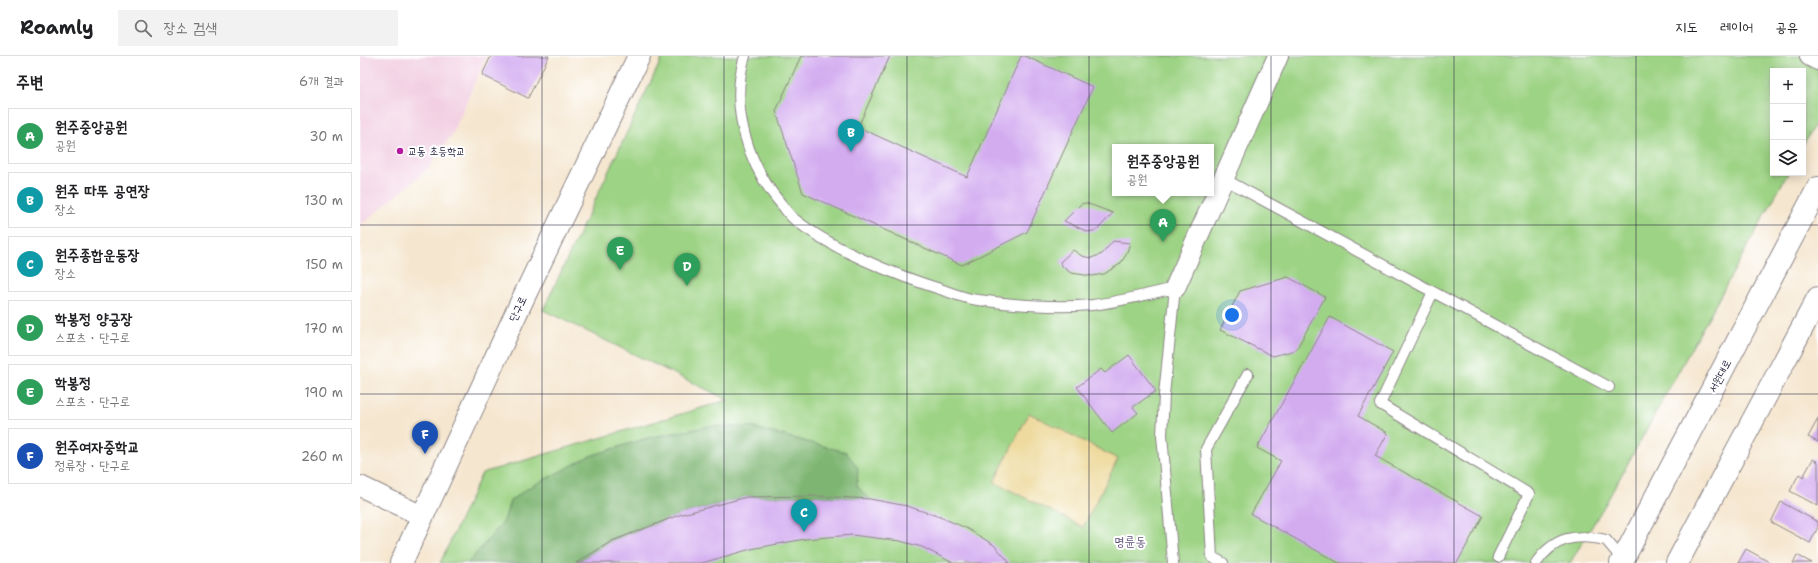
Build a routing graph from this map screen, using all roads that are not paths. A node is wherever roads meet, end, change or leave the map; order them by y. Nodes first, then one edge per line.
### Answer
1 (639, 56) edge
2 (745, 56) edge
3 (1278, 56) edge
4 (1810, 56) edge
5 (1818, 60) edge
6 (1224, 179) junction
7 (1818, 188) edge
8 (1175, 288) junction
9 (1433, 292) junction
10 (1818, 298) edge
11 (1248, 374) dead end
12 (1609, 387) dead end
13 (360, 486) edge
14 (422, 516) junction
15 (1498, 557) dead end
16 (1213, 560) edge
17 (1624, 562) edge
18 (401, 563) edge
19 (1173, 563) edge
20 (1223, 563) edge
21 (1536, 563) edge
22 (1677, 563) edge

1 - 14 street, 단구로
2 - 8 lane
3 - 6 street
4 - 5 street
6 - 8 street
6 - 9 lane
7 - 17 street, 서원대로
8 - 19 lane
9 - 12 lane
9 - 15 lane
10 - 22 street
11 - 16 lane
13 - 14 street
14 - 18 street, 단구로
16 - 20 lane
17 - 21 lane

